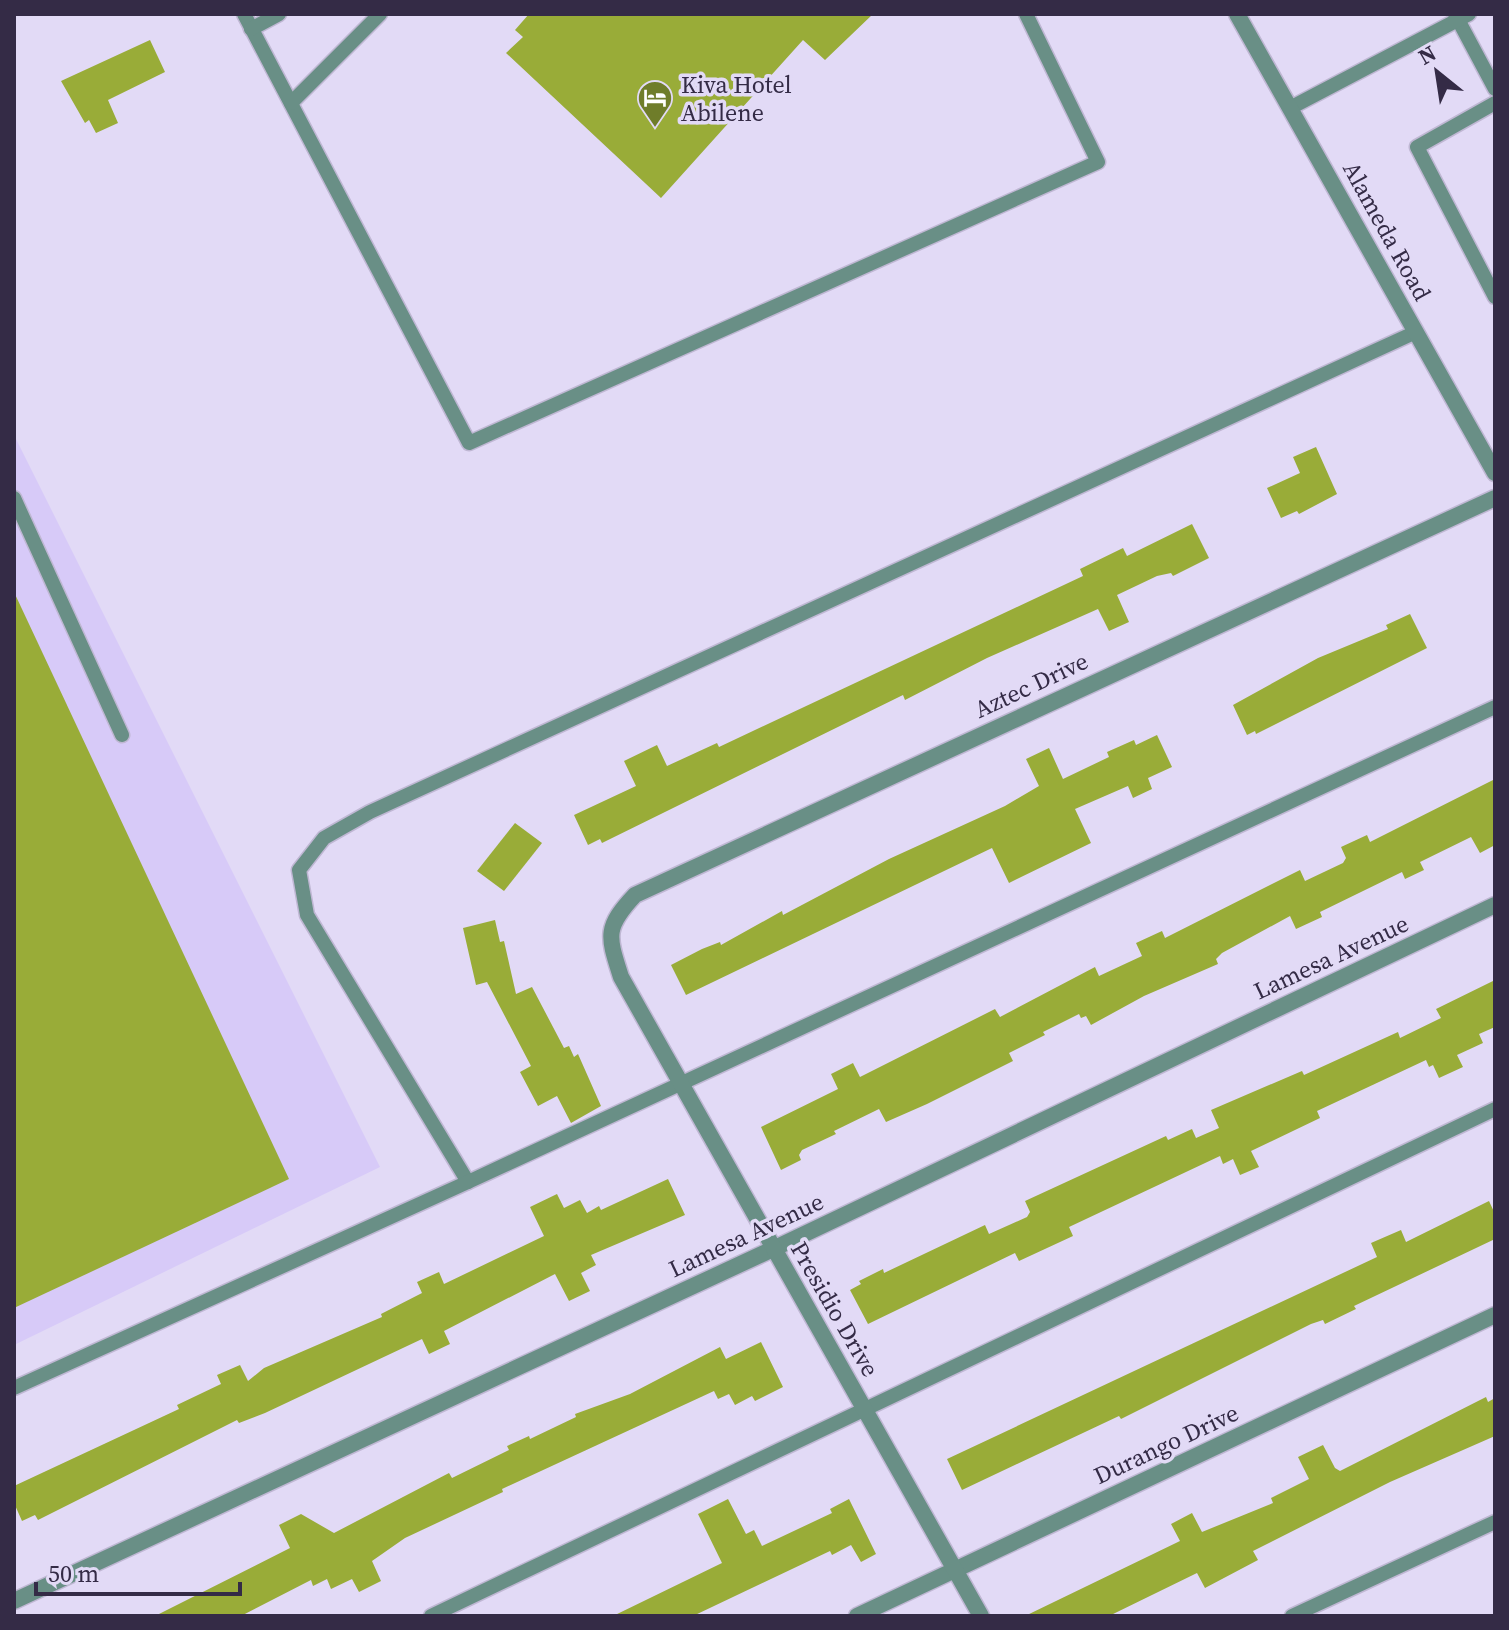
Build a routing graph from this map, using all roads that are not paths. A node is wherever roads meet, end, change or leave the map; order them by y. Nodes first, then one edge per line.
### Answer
1 (244, 14) edge
2 (279, 14) edge
3 (380, 14) edge
4 (1026, 14) edge
5 (1237, 14) edge
6 (1461, 16) edge
7 (251, 29) junction
8 (1495, 89) edge
9 (291, 103) junction
10 (1495, 103) edge
11 (1290, 108) junction
12 (1495, 297) edge
13 (1416, 332) junction
14 (1495, 473) edge
15 (14, 498) edge
16 (1495, 498) edge
17 (1495, 707) edge
18 (122, 735) dead end
19 (1495, 905) edge
20 (609, 939) joint
21 (680, 1083) junction
22 (1495, 1109) edge
23 (468, 1182) junction
24 (773, 1249) junction
25 (1495, 1315) edge
26 (14, 1388) edge
27 (864, 1409) junction
28 (1495, 1522) edge
29 (956, 1569) junction
30 (14, 1601) edge
31 (431, 1616) edge
32 (857, 1616) edge
33 (981, 1616) edge
34 (1292, 1616) edge

1 - 7 lane
2 - 7 lane
3 - 9 lane
4 - 9 lane
5 - 11 street, Alameda Road
6 - 8 lane
6 - 11 lane
7 - 9 lane
10 - 12 lane
11 - 13 street, Alameda Road
13 - 14 street, Alameda Road
13 - 23 lane
15 - 18 lane
16 - 20 street, Aztec Drive
17 - 21 lane
19 - 24 street, Lamesa Avenue
20 - 21 street, Presidio Drive
21 - 23 lane
21 - 24 street, Presidio Drive
22 - 27 lane
23 - 26 lane
24 - 27 street, Presidio Drive
24 - 30 street, Lamesa Avenue
25 - 29 street, Durango Drive
27 - 29 street, Presidio Drive
27 - 31 lane
28 - 34 lane
29 - 32 street, Durango Drive
29 - 33 street, Presidio Drive

